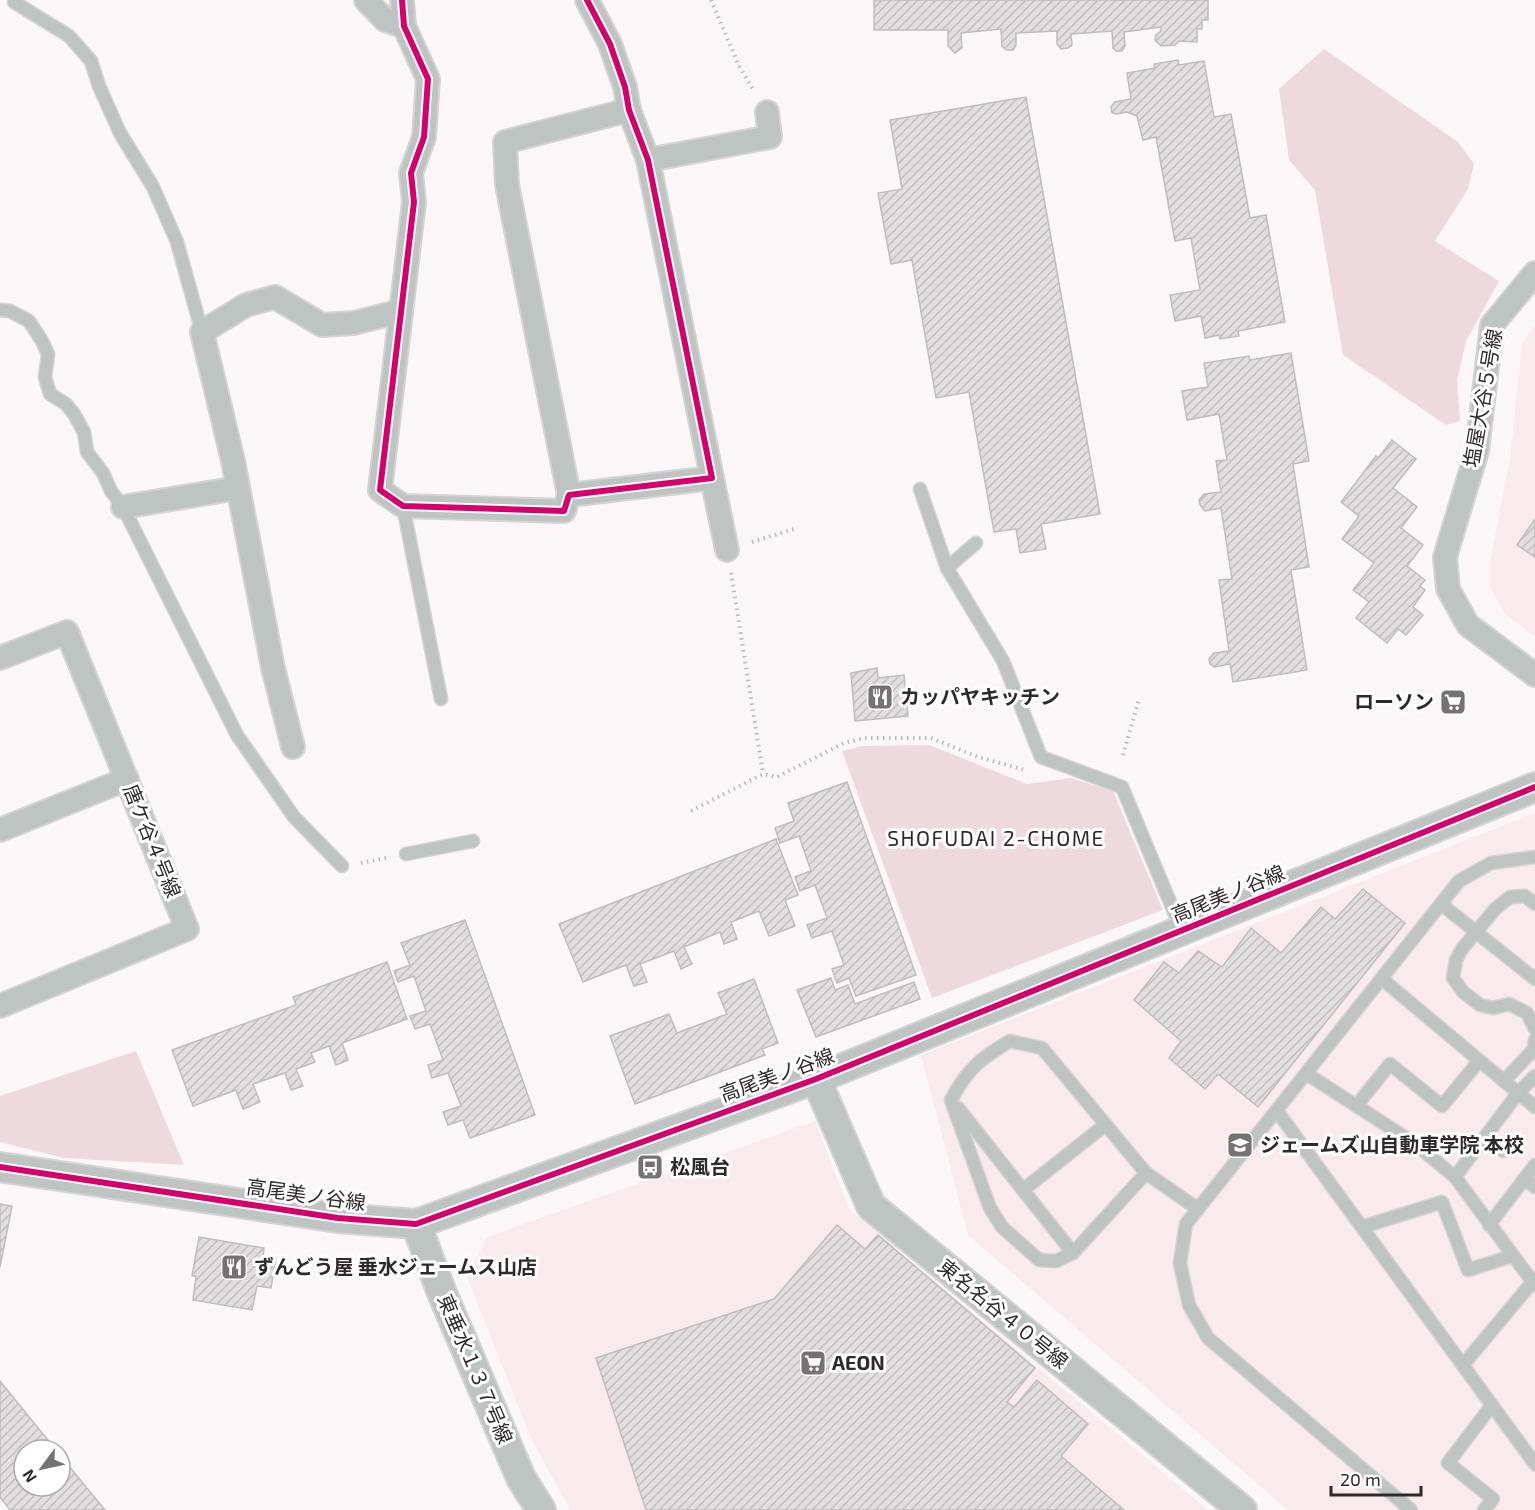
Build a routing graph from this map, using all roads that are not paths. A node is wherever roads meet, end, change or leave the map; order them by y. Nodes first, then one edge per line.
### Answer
1 (366, 0) edge
2 (402, 0) edge
3 (587, 0) edge
4 (14, 2) dead end
5 (404, 26) junction
6 (629, 110) junction
7 (766, 112) road end
8 (648, 160) junction
9 (1535, 273) edge
10 (0, 310) edge
11 (401, 311) junction
12 (202, 332) junction
13 (712, 478) junction
14 (238, 488) junction
15 (920, 489) dead end
16 (569, 495) junction
17 (403, 506) junction
18 (123, 507) junction
19 (976, 543) dead end
20 (727, 550) road end
21 (947, 568) junction
22 (0, 658) edge
23 (1535, 675) edge
24 (441, 699) dead end
25 (293, 747) dead end
26 (127, 779) junction
27 (1535, 787) edge
28 (0, 830) edge
29 (473, 840) dead end
30 (406, 854) road end
31 (1535, 857) edge
32 (342, 867) road end
33 (1441, 904) junction
34 (1535, 904) edge
35 (1182, 930) junction
36 (1476, 932) junction
37 (1535, 979) edge
38 (1382, 980) junction
39 (0, 1006) edge
40 (1535, 1029) edge
41 (1535, 1040) edge
42 (1479, 1061) junction
43 (1307, 1074) junction
44 (1535, 1076) edge
45 (816, 1079) junction
46 (1504, 1082) junction
47 (1518, 1093) junction
48 (951, 1100) junction
49 (1356, 1106) junction
50 (1535, 1107) edge
51 (1277, 1110) junction
52 (1105, 1125) junction
53 (1486, 1136) junction
54 (1503, 1151) dead end
55 (1535, 1165) edge
56 (0, 1167) edge
57 (1146, 1173) junction
58 (1455, 1177) junction
59 (1524, 1179) junction
60 (1535, 1187) edge
61 (1023, 1190) junction
62 (1198, 1209) junction
63 (416, 1224) junction
64 (1490, 1224) junction
65 (1362, 1227) junction
66 (1073, 1253) junction
67 (1512, 1256) junction
68 (1534, 1282) edge
69 (1463, 1365) junction
70 (1492, 1405) junction
71 (1535, 1464) edge
72 (540, 1510) edge
73 (1242, 1510) edge
74 (1411, 1510) edge
75 (1484, 1510) edge

1 - 5 street
2 - 5 street
3 - 6 street
4 - 12 lane
5 - 11 street
6 - 8 street
6 - 16 street
7 - 8 street
8 - 13 street
9 - 23 street, 塩屋大谷５号線
10 - 18 lane
11 - 12 street
11 - 17 street
12 - 14 street
13 - 16 street
13 - 20 street
14 - 18 street
14 - 25 street
15 - 21 lane
16 - 17 street
17 - 24 lane
18 - 32 lane
19 - 21 lane
21 - 35 lane
22 - 26 street, 唐ケ谷４号線
26 - 28 street
26 - 39 street, 唐ケ谷４号線
27 - 35 street, 高尾美ノ谷線
29 - 30 lane
31 - 33 lane
33 - 36 lane
33 - 38 lane
34 - 36 lane
35 - 45 street, 高尾美ノ谷線
36 - 37 lane
36 - 40 lane
38 - 42 lane
38 - 43 lane
41 - 46 lane
42 - 46 lane
42 - 49 lane
43 - 49 lane
43 - 51 lane
44 - 47 lane
45 - 63 street, 高尾美ノ谷線
45 - 73 street, 東名名谷４０号線
46 - 47 lane
47 - 50 lane
47 - 53 lane
48 - 52 lane
48 - 61 lane
48 - 66 lane
49 - 58 lane
51 - 62 lane
51 - 65 lane
52 - 57 lane
52 - 61 lane
53 - 54 lane
53 - 58 lane
55 - 59 lane
56 - 63 street, 高尾美ノ谷線
57 - 62 lane
57 - 66 lane
58 - 64 lane
59 - 60 lane
59 - 64 lane
61 - 66 lane
62 - 74 lane
63 - 72 street, 東垂水１３７号線
64 - 67 lane
65 - 67 lane
65 - 69 lane
67 - 68 lane
68 - 69 lane
69 - 70 lane
70 - 71 lane
70 - 75 lane

